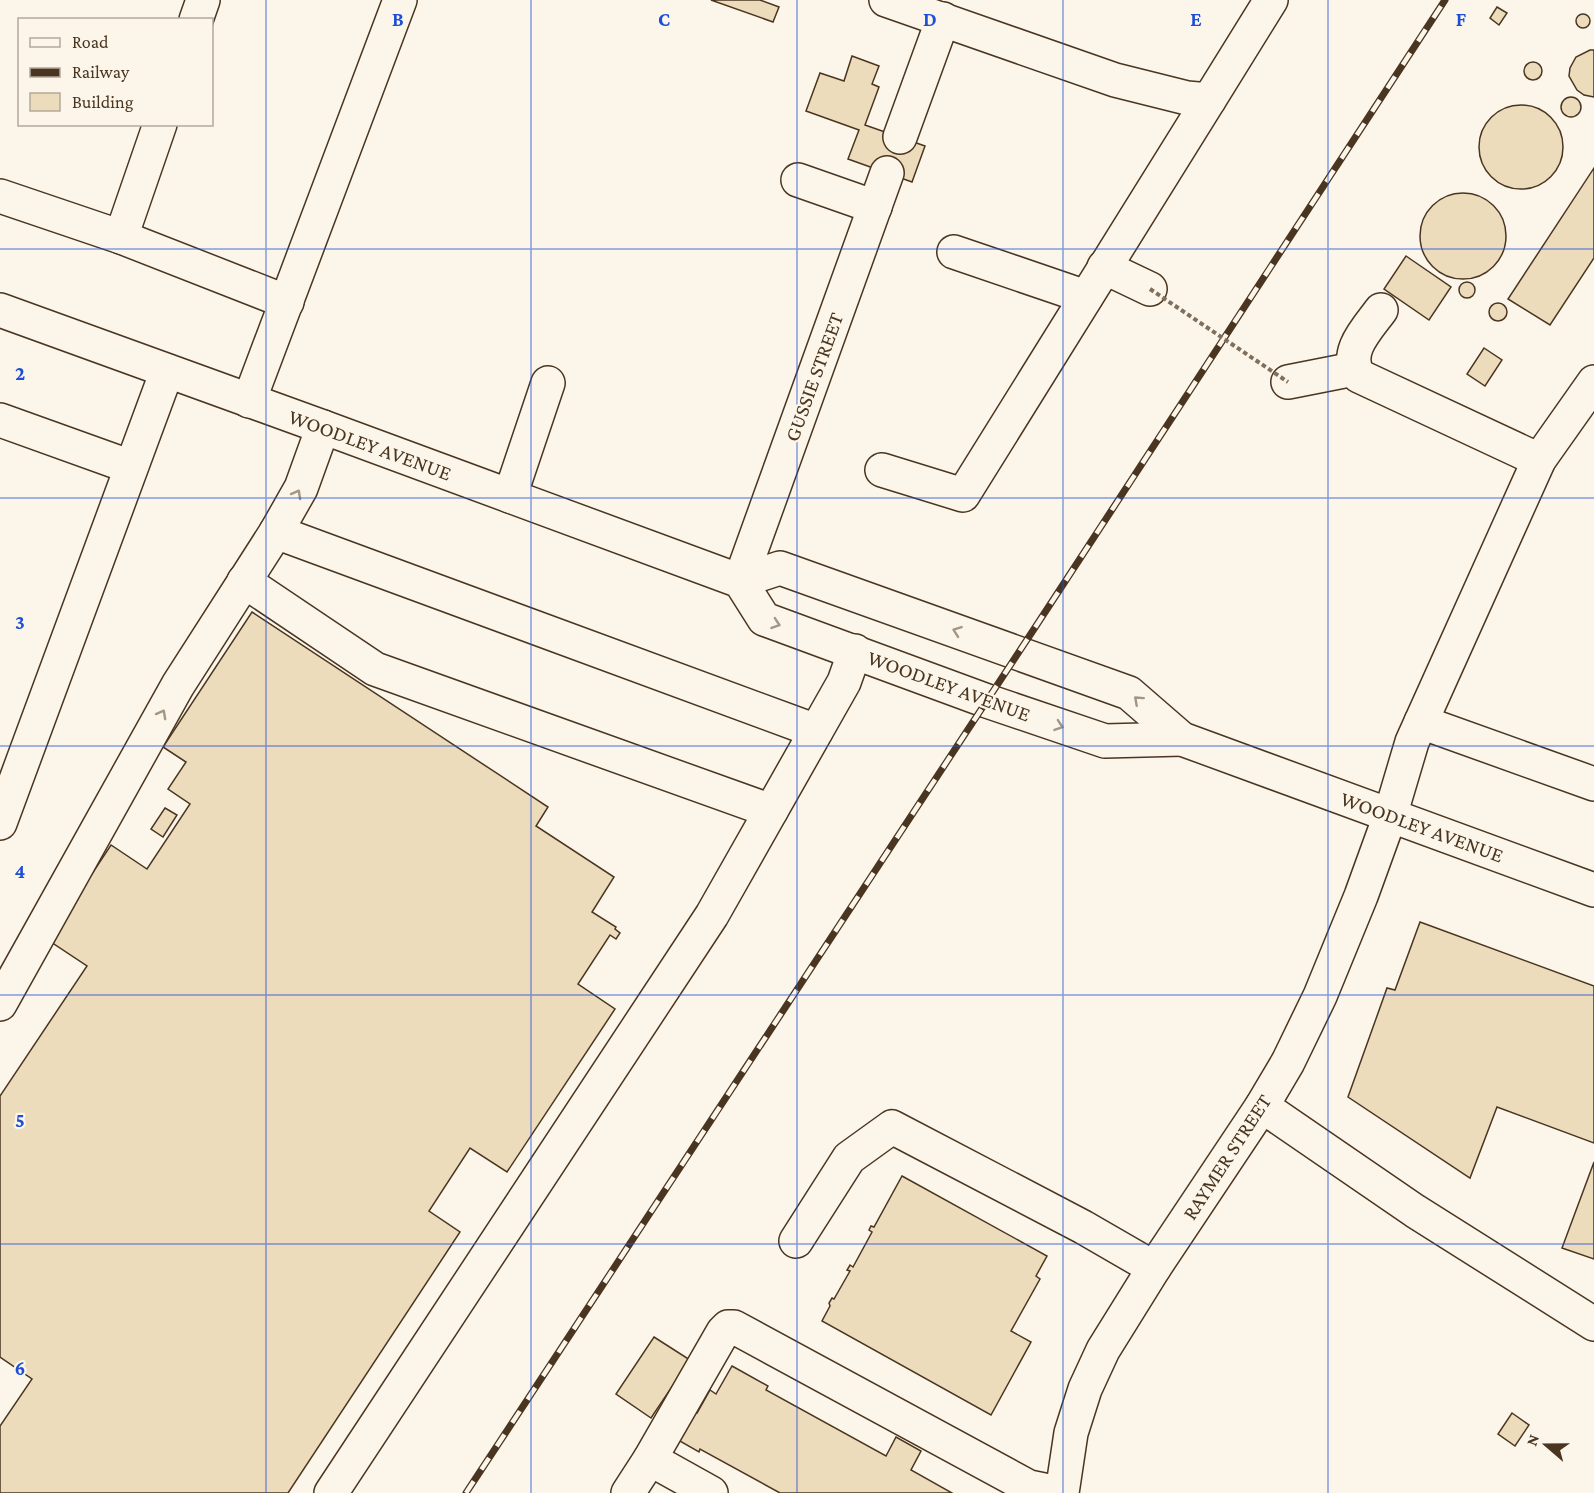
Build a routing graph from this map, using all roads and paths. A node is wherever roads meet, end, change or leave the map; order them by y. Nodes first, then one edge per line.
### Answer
1 (203, 0) edge
2 (400, 0) edge
3 (886, 0) edge
4 (1270, 0) edge
5 (197, 18) edge
6 (943, 19) junction
7 (1209, 100) junction
8 (159, 126) edge
9 (900, 137) dead end
10 (887, 173) dead end
11 (798, 180) dead end
12 (0, 196) edge
13 (875, 207) junction
14 (121, 237) junction
15 (954, 252) dead end
16 (1104, 267) junction
17 (1150, 289) joint
18 (1086, 297) junction
19 (287, 302) junction
20 (0, 310) edge
21 (1381, 310) dead end
22 (1354, 369) junction
23 (167, 370) junction
24 (1594, 381) edge
25 (1288, 382) joint
26 (548, 383) dead end
27 (249, 401) junction
28 (0, 420) edge
29 (323, 427) junction
30 (1539, 460) junction
31 (131, 467) junction
32 (882, 470) dead end
33 (510, 496) junction
34 (276, 532) junction
35 (244, 581) junction
36 (740, 581) junction
37 (855, 651) junction
38 (1421, 722) junction
39 (816, 731) junction
40 (1182, 739) junction
41 (1594, 784) edge
42 (771, 811) junction
43 (1390, 816) junction
44 (0, 823) edge
45 (1594, 890) edge
46 (0, 1004) edge
47 (1262, 1106) junction
48 (796, 1241) dead end
49 (1154, 1268) junction
50 (1594, 1324) edge
51 (651, 1459) junction
52 (331, 1493) edge
53 (628, 1493) edge
54 (711, 1493) edge
55 (1060, 1493) edge

1 - 5 main road
2 - 19 main road
3 - 6 main road
4 - 7 main road
6 - 7 main road
6 - 9 main road
7 - 16 main road
8 - 14 main road
10 - 13 main road, GUSSIE STREET
11 - 13 main road
12 - 14 main road
13 - 36 main road, GUSSIE STREET
14 - 19 main road
15 - 18 main road
16 - 17 main road
16 - 18 main road
17 - 25 path, bridge
18 - 32 main road
19 - 27 main road
20 - 23 main road, WOODLEY AVENUE
21 - 22 main road
22 - 25 main road
22 - 30 main road
23 - 27 main road, WOODLEY AVENUE
23 - 31 main road
24 - 30 main road, RAYMER STREET
26 - 33 main road
27 - 29 main road, WOODLEY AVENUE
28 - 31 main road
29 - 33 main road, WOODLEY AVENUE
34 -> 29 main road
30 - 38 main road, RAYMER STREET
31 - 44 main road
33 - 36 main road, WOODLEY AVENUE
34 - 35 main road
34 - 39 main road
35 - 42 main road
46 -> 35 main road
36 -> 37 main road, WOODLEY AVENUE
40 -> 36 main road, WOODLEY AVENUE
37 - 39 main road
37 -> 40 main road, WOODLEY AVENUE
38 - 41 main road
38 - 43 main road, RAYMER STREET
39 - 42 main road
40 - 43 main road, WOODLEY AVENUE
42 - 52 main road
43 - 45 main road, WOODLEY AVENUE
43 - 47 main road, RAYMER STREET
47 - 49 main road, RAYMER STREET
47 - 50 main road
48 - 49 main road
49 - 55 main road, RAYMER STREET
51 - 53 main road
51 - 54 main road
51 - 55 main road

